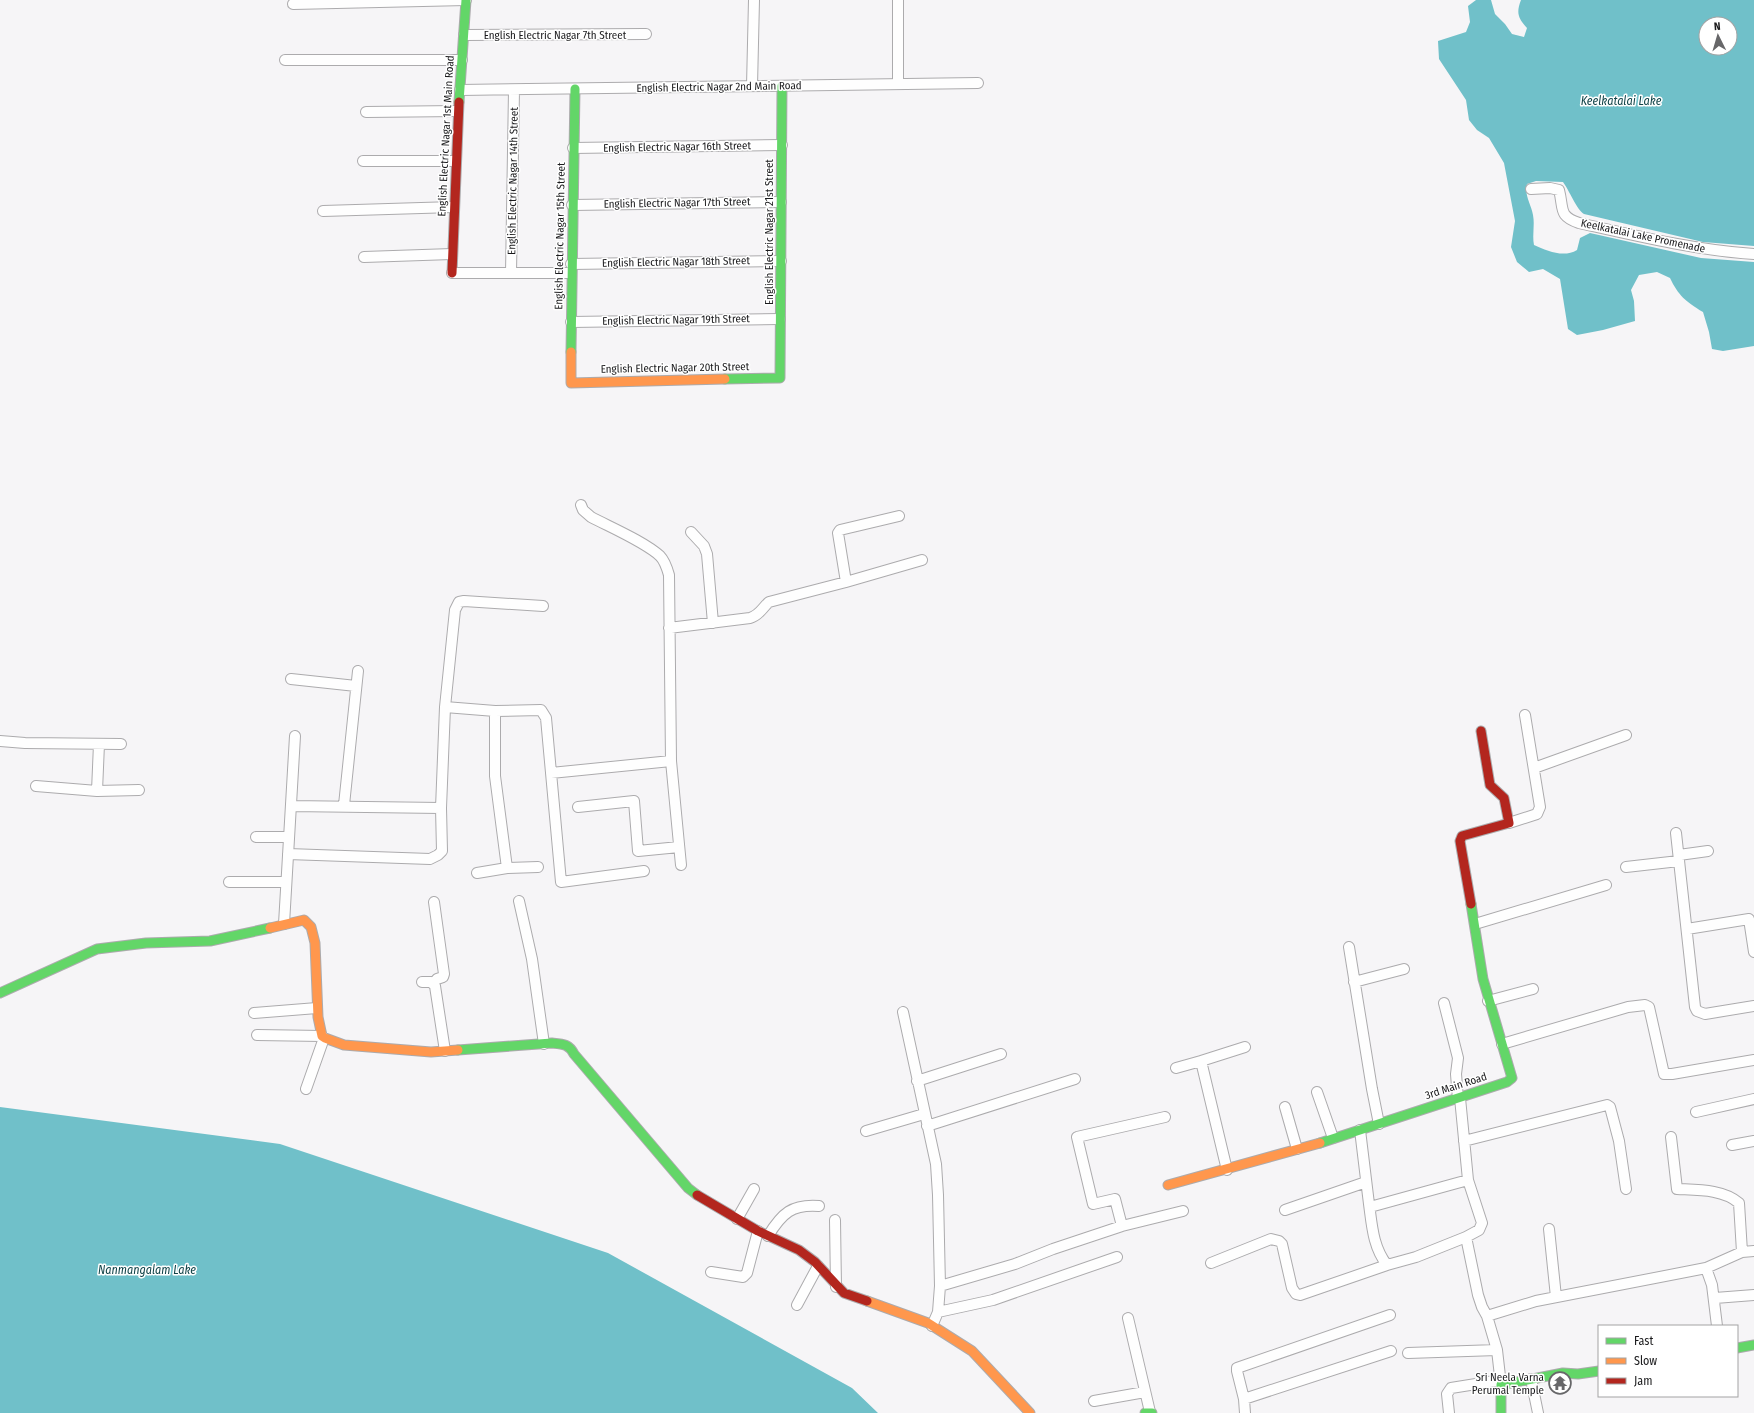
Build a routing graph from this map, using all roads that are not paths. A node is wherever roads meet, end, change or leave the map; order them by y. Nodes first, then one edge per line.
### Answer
1 (466, 0) edge
2 (754, 0) edge
3 (898, 0) edge
4 (389, 1) edge
5 (293, 4) dead end
6 (646, 34) dead end
7 (464, 35) junction
8 (285, 60) dead end
9 (462, 60) junction
10 (978, 83) dead end
11 (898, 84) junction
12 (752, 86) junction
13 (782, 86) junction
14 (574, 89) junction
15 (460, 90) junction
16 (514, 90) junction
17 (458, 111) junction
18 (366, 112) dead end
19 (782, 145) junction
20 (573, 148) junction
21 (363, 161) dead end
22 (456, 161) junction
23 (1531, 189) dead end
24 (781, 202) junction
25 (572, 205) junction
26 (454, 207) junction
27 (323, 211) dead end
28 (452, 254) junction
29 (1754, 254) edge
30 (364, 257) dead end
31 (781, 261) junction
32 (571, 269) junction
33 (452, 273) joint
34 (511, 273) junction
35 (780, 319) junction
36 (571, 322) junction
37 (780, 378) joint
38 (571, 383) joint
39 (581, 505) dead end
40 (900, 516) dead end
41 (691, 532) dead end
42 (922, 560) dead end
43 (846, 582) junction
44 (543, 606) dead end
45 (713, 623) junction
46 (668, 628) junction
47 (358, 671) dead end
48 (291, 679) dead end
49 (356, 686) junction
50 (445, 707) junction
51 (495, 710) junction
52 (1525, 715) dead end
53 (1481, 731) dead end
54 (1626, 734) dead end
55 (295, 736) dead end
56 (0, 741) edge
57 (99, 744) junction
58 (121, 744) dead end
59 (671, 761) junction
60 (1534, 768) junction
61 (551, 773) junction
62 (36, 786) dead end
63 (139, 790) dead end
64 (97, 791) junction
65 (344, 805) junction
66 (291, 806) junction
67 (578, 807) dead end
68 (441, 808) junction
69 (1509, 823) junction
70 (1676, 833) dead end
71 (256, 837) dead end
72 (288, 837) junction
73 (679, 847) junction
74 (1708, 851) dead end
75 (288, 854) junction
76 (1679, 858) junction
77 (681, 866) dead end
78 (538, 867) dead end
79 (1626, 867) dead end
80 (507, 868) junction
81 (644, 871) dead end
82 (477, 873) dead end
83 (229, 882) dead end
84 (286, 882) junction
85 (1606, 885) dead end
86 (519, 901) dead end
87 (434, 902) dead end
88 (284, 924) junction
89 (1475, 924) junction
90 (1687, 929) junction
91 (1349, 947) dead end
92 (1754, 952) edge
93 (1404, 968) dead end
94 (422, 982) dead end
95 (1354, 982) junction
96 (433, 984) junction
97 (1533, 989) dead end
98 (0, 993) edge
99 (1488, 1001) junction
100 (1444, 1004) dead end
101 (1754, 1006) edge
102 (317, 1008) junction
103 (903, 1012) dead end
104 (254, 1013) dead end
105 (258, 1035) dead end
106 (323, 1037) junction
107 (544, 1044) junction
108 (1502, 1044) junction
109 (1245, 1047) dead end
110 (445, 1051) junction
111 (1001, 1054) dead end
112 (1754, 1060) edge
113 (1202, 1061) junction
114 (1176, 1068) dead end
115 (1075, 1079) dead end
116 (917, 1081) junction
117 (306, 1089) dead end
118 (1317, 1092) dead end
119 (1459, 1099) junction
120 (1754, 1099) edge
121 (1285, 1106) dead end
122 (1696, 1112) dead end
123 (924, 1114) junction
124 (1165, 1117) dead end
125 (1380, 1124) junction
126 (927, 1126) junction
127 (1360, 1130) junction
128 (866, 1131) dead end
129 (1671, 1137) dead end
130 (1333, 1138) junction
131 (1464, 1141) junction
132 (1754, 1141) edge
133 (1732, 1145) dead end
134 (1297, 1149) junction
135 (1227, 1170) junction
136 (1468, 1180) junction
137 (1366, 1182) junction
138 (1168, 1185) dead end
139 (754, 1189) dead end
140 (1626, 1189) dead end
141 (819, 1206) dead end
142 (1370, 1207) junction
143 (1286, 1210) dead end
144 (1183, 1211) dead end
145 (737, 1219) junction
146 (835, 1220) dead end
147 (1122, 1226) junction
148 (1549, 1229) dead end
149 (763, 1234) junction
150 (1466, 1237) junction
151 (1754, 1251) edge
152 (1742, 1252) junction
153 (1117, 1257) dead end
154 (1211, 1263) dead end
155 (1388, 1265) junction
156 (818, 1266) junction
157 (1706, 1268) junction
158 (711, 1272) dead end
159 (940, 1286) junction
160 (836, 1287) junction
161 (1754, 1295) edge
162 (1556, 1297) junction
163 (1715, 1298) junction
164 (797, 1305) dead end
165 (938, 1312) junction
166 (1390, 1315) dead end
167 (1488, 1316) junction
168 (1128, 1318) dead end
169 (1717, 1325) edge
170 (932, 1326) junction
171 (1754, 1345) edge
172 (1738, 1348) edge
173 (1497, 1350) junction
174 (1391, 1351) dead end
175 (1408, 1353) dead end
176 (1598, 1370) edge
177 (1531, 1379) junction
178 (1501, 1382) junction
179 (1145, 1392) junction
180 (1244, 1399) junction
181 (1094, 1401) dead end
182 (1030, 1413) edge
183 (1149, 1413) edge
184 (1245, 1413) edge
185 (1449, 1413) edge
186 (1501, 1413) edge
187 (1538, 1413) edge

1 - 4 street
1 - 7 street, English Electric Nagar 1st Main Road
2 - 12 street
3 - 11 street
4 - 5 street
6 - 7 street, English Electric Nagar 7th Street
7 - 9 street, English Electric Nagar 1st Main Road
8 - 9 street
9 - 15 street, English Electric Nagar 1st Main Road
10 - 11 street, English Electric Nagar 2nd Main Road
11 - 13 street, English Electric Nagar 2nd Main Road
12 - 13 street, English Electric Nagar 2nd Main Road
12 - 14 street, English Electric Nagar 2nd Main Road
13 - 19 street, English Electric Nagar 21st Street
14 - 16 street, English Electric Nagar 2nd Main Road
14 - 20 street, English Electric Nagar 15th Street
15 - 16 street, English Electric Nagar 2nd Main Road
15 - 17 street, English Electric Nagar 1st Main Road
16 - 34 street, English Electric Nagar 14th Street
17 - 18 street
17 - 22 street, English Electric Nagar 1st Main Road
19 - 20 street, English Electric Nagar 16th Street
19 - 24 street, English Electric Nagar 21st Street
20 - 25 street, English Electric Nagar 15th Street
21 - 22 street
22 - 26 street, English Electric Nagar 1st Main Road
23 - 29 street, Keelkatalai Lake Promenade
24 - 25 street, English Electric Nagar 17th Street
24 - 31 street, English Electric Nagar 21st Street
25 - 32 street, English Electric Nagar 15th Street
26 - 27 street
26 - 28 street, English Electric Nagar 1st Main Road
28 - 30 street
28 - 33 street, English Electric Nagar 1st Main Road
31 - 32 street, English Electric Nagar 18th Street
31 - 35 street, English Electric Nagar 21st Street
32 - 34 street, English Electric Nagar 18th Street
32 - 36 street, English Electric Nagar 15th Street
33 - 34 street, English Electric Nagar 18th Street
35 - 36 street, English Electric Nagar 19th Street
35 - 37 street, English Electric Nagar 21st Street
36 - 38 street, English Electric Nagar 15th Street
37 - 38 street, English Electric Nagar 20th Street
39 - 46 street
40 - 43 street
41 - 45 street
42 - 43 street
43 - 45 street
44 - 50 street
45 - 46 street
46 - 59 street
47 - 49 street
48 - 49 street
49 - 65 street
50 - 51 street
50 - 68 street
51 - 61 street
51 - 80 street
52 - 60 street
53 - 69 street
54 - 60 street
55 - 66 street
56 - 57 street
57 - 58 street
57 - 64 street
59 - 61 street
59 - 73 street
60 - 69 street
61 - 81 street
62 - 64 street
63 - 64 street
65 - 66 street
65 - 68 street
66 - 72 street
67 - 73 street
68 - 75 street
69 - 89 street, 3rd Main Road
70 - 76 street
71 - 72 street
72 - 75 street
73 - 77 street
74 - 76 street
75 - 84 street
76 - 79 street
76 - 90 street
78 - 80 street
80 - 82 street
83 - 84 street
84 - 88 street
85 - 89 street
86 - 107 street
87 - 96 street
88 - 98 street
88 - 102 street
89 - 99 street, 3rd Main Road
90 - 92 street
90 - 101 street
91 - 95 street
93 - 95 street
94 - 96 street
95 - 125 street
96 - 110 street
97 - 99 street
99 - 108 street, 3rd Main Road
100 - 119 street
102 - 104 street
102 - 106 street
103 - 116 street
105 - 106 street
106 - 110 street
106 - 117 street
107 - 110 street
107 - 145 street
108 - 112 street
108 - 119 street, 3rd Main Road
109 - 113 street
111 - 116 street
113 - 114 street
113 - 135 street
115 - 126 street
116 - 123 street
118 - 130 street
119 - 125 street, 3rd Main Road
119 - 131 street
120 - 122 street
121 - 134 street
123 - 126 street
123 - 128 street
124 - 147 street
125 - 127 street, 3rd Main Road
126 - 159 street
127 - 130 street, 3rd Main Road
127 - 137 street
129 - 152 street
130 - 134 street, 3rd Main Road
131 - 136 street
131 - 140 street
132 - 133 street
134 - 135 street, 3rd Main Road
135 - 138 street, 3rd Main Road
136 - 142 street
136 - 150 street
137 - 142 street
137 - 143 street
139 - 145 street
141 - 149 street
142 - 155 street
144 - 147 street
145 - 149 street
146 - 160 street
147 - 159 street
148 - 162 street
149 - 156 street
149 - 158 street
150 - 155 street
150 - 167 street
151 - 152 street
152 - 157 street
153 - 165 street
154 - 155 street
156 - 160 street
156 - 164 street
157 - 162 street
157 - 163 street
159 - 165 street
160 - 170 street
161 - 163 street
162 - 167 street
163 - 169 street
165 - 170 street
166 - 180 street
167 - 173 street
168 - 179 street
170 - 182 street
171 - 172 street
173 - 175 street
173 - 178 street
174 - 180 street
176 - 177 street
177 - 178 street
177 - 187 street
178 - 185 street
178 - 186 street
179 - 181 street
179 - 183 street
180 - 184 street

